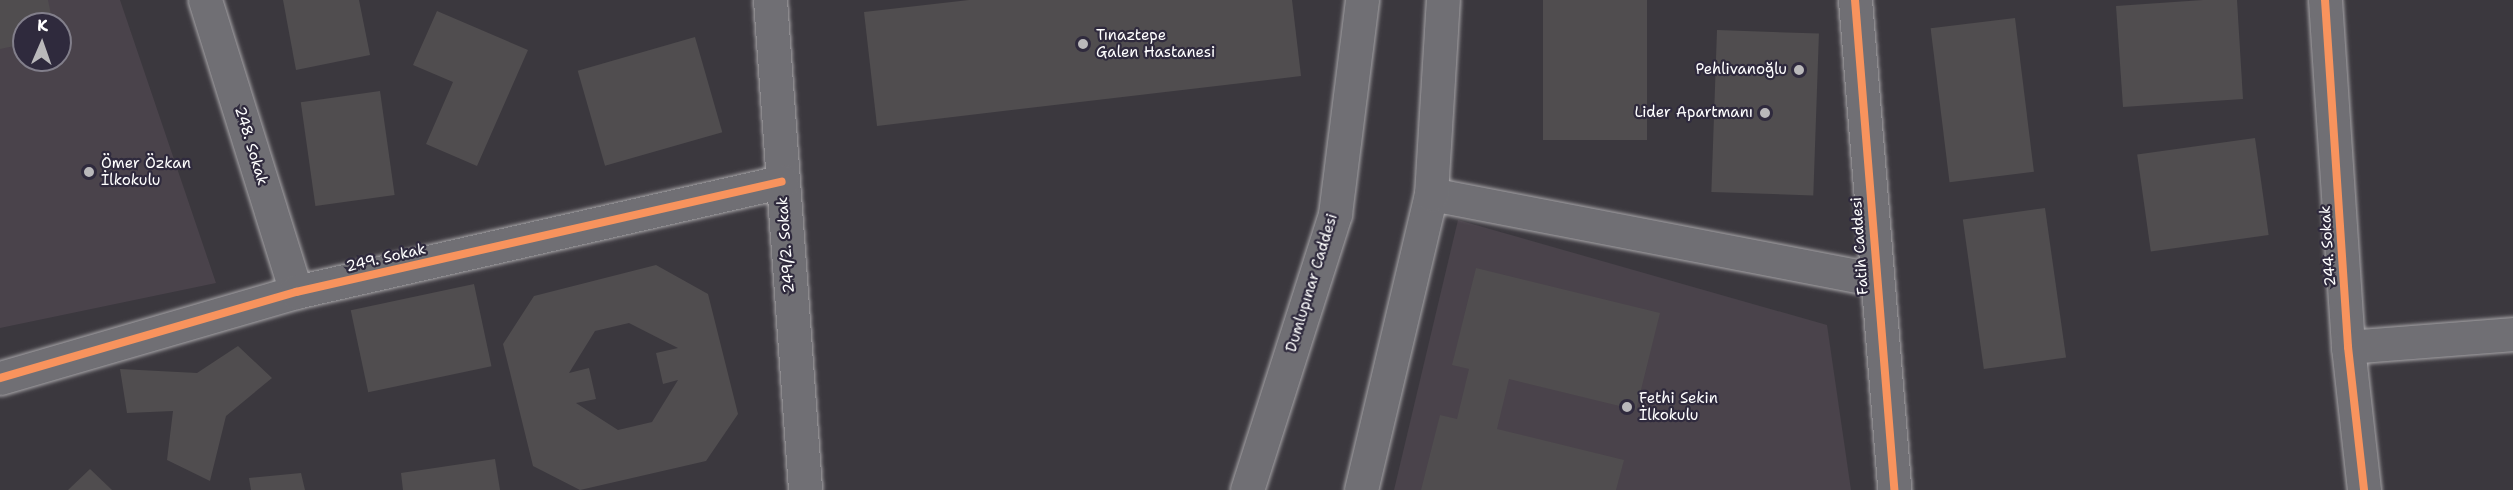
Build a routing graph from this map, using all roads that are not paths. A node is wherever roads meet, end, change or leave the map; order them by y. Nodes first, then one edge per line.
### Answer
1 (206, 0) edge
2 (770, 0) edge
3 (1362, 0) edge
4 (1443, 0) edge
5 (1855, 0) edge
6 (2325, 0) edge
7 (782, 182) junction
8 (1431, 194) junction
9 (1876, 280) junction
10 (296, 292) junction
11 (2513, 334) edge
12 (2348, 347) junction
13 (0, 378) edge
14 (805, 490) edge
15 (1247, 490) edge
16 (1361, 490) edge
17 (1894, 490) edge
18 (2364, 490) edge

1 - 10 street, 248. Sokak
2 - 7 street, 249/2. Sokak
3 - 15 street, Dumlupınar Caddesi
4 - 8 street
5 - 9 street, Fatih Caddesi
6 - 12 street, 244. Sokak
7 - 10 street, 249. Sokak
7 - 14 street, 249/2. Sokak
8 - 9 street
8 - 16 street
9 - 17 street, Fatih Caddesi
10 - 13 street, 249. Sokak
11 - 12 street
12 - 18 street, 244. Sokak

